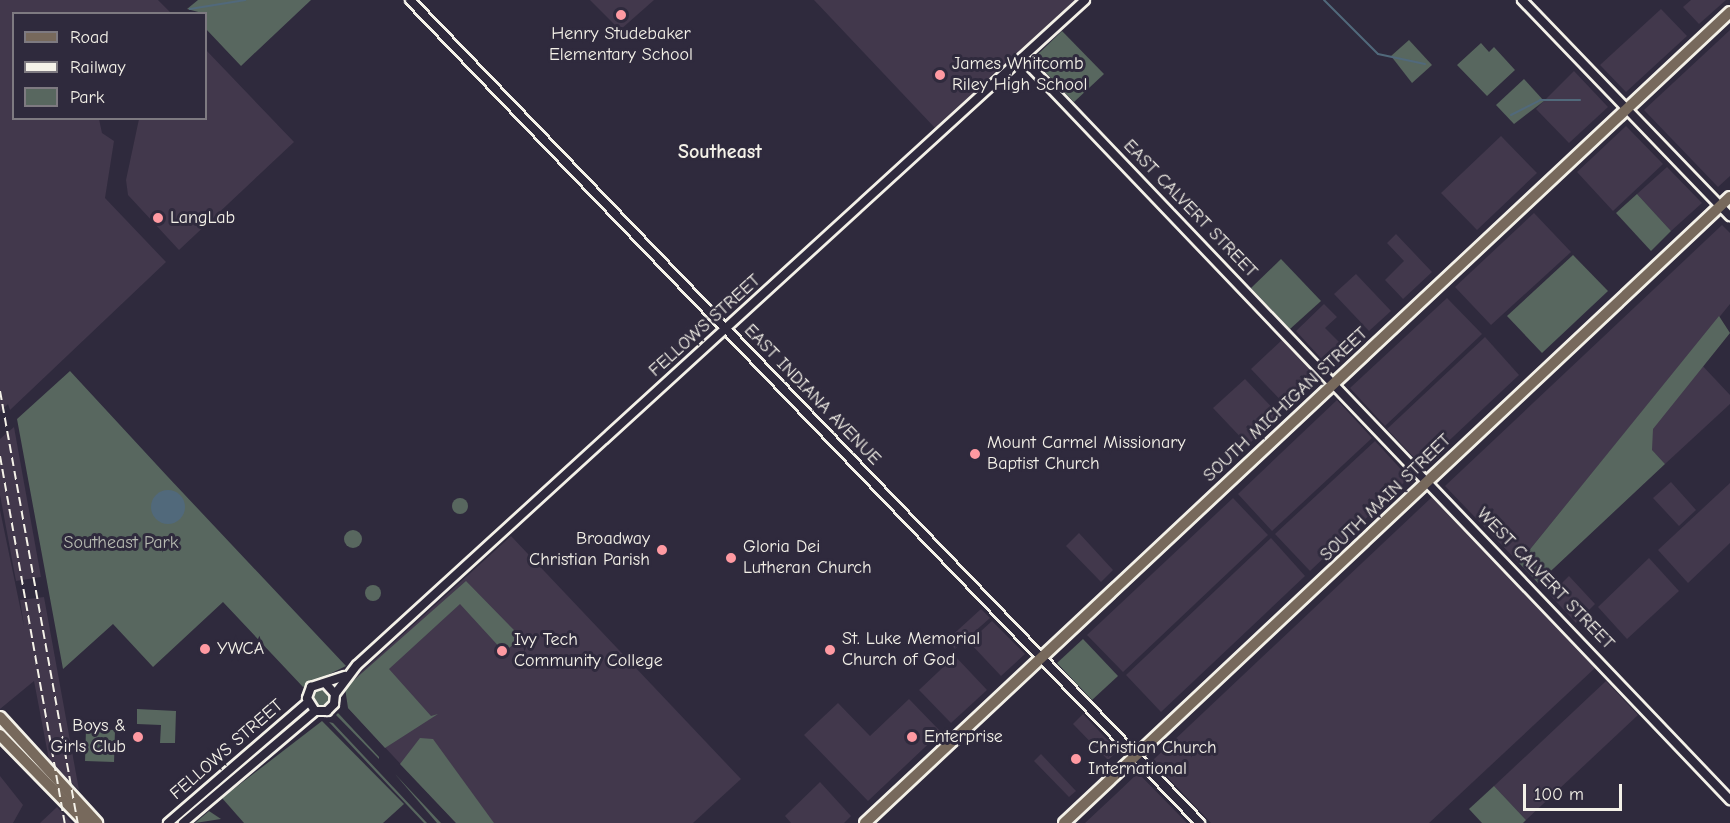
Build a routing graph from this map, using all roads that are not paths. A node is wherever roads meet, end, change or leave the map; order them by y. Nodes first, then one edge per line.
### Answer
1 (410, 0) edge
2 (1085, 0) edge
3 (1522, 0) edge
4 (1730, 12) edge
5 (1022, 58) junction
6 (1626, 109) junction
7 (1730, 197) edge
8 (1721, 206) junction
9 (1730, 216) edge
10 (726, 329) junction
11 (1334, 383) junction
12 (1427, 481) junction
13 (1041, 657) junction
14 (347, 675) junction
15 (326, 684) junction
16 (335, 694) junction
17 (308, 702) junction
18 (315, 711) junction
19 (0, 717) edge
20 (0, 722) edge
21 (0, 735) edge
22 (21, 741) junction
23 (1136, 756) junction
24 (1730, 800) edge
25 (86, 823) edge
26 (97, 823) edge
27 (168, 823) edge
28 (183, 823) edge
29 (865, 823) edge
30 (1064, 823) edge
31 (1200, 823) edge

1 - 10 street, EAST INDIANA AVENUE
2 - 5 street, FELLOWS STREET
3 - 6 street
4 - 6 main road, SOUTH MICHIGAN STREET
5 - 10 street, FELLOWS STREET
5 - 11 street, EAST CALVERT STREET
6 - 8 street
6 - 11 main road, SOUTH MICHIGAN STREET
7 - 8 main road, SOUTH MAIN STREET
8 - 9 street
8 - 12 main road, SOUTH MAIN STREET
10 - 13 street, EAST INDIANA AVENUE
10 - 14 street, FELLOWS STREET
11 - 12 street, WEST CALVERT STREET
11 - 13 main road, SOUTH MICHIGAN STREET
12 - 23 main road, SOUTH MAIN STREET
12 - 24 street, WEST CALVERT STREET
13 - 23 street, EAST INDIANA AVENUE
13 - 29 main road, SOUTH MICHIGAN STREET
14 - 15 street, FELLOWS STREET
14 - 16 street, FELLOWS STREET
15 - 16 street
15 - 17 street
16 - 18 street
17 - 18 street
17 - 27 street, FELLOWS STREET
18 - 28 street, FELLOWS STREET
19 - 22 main road
20 - 22 main road
21 - 25 main road
22 - 26 main road
23 - 30 main road, SOUTH MAIN STREET
23 - 31 street, EAST INDIANA AVENUE

